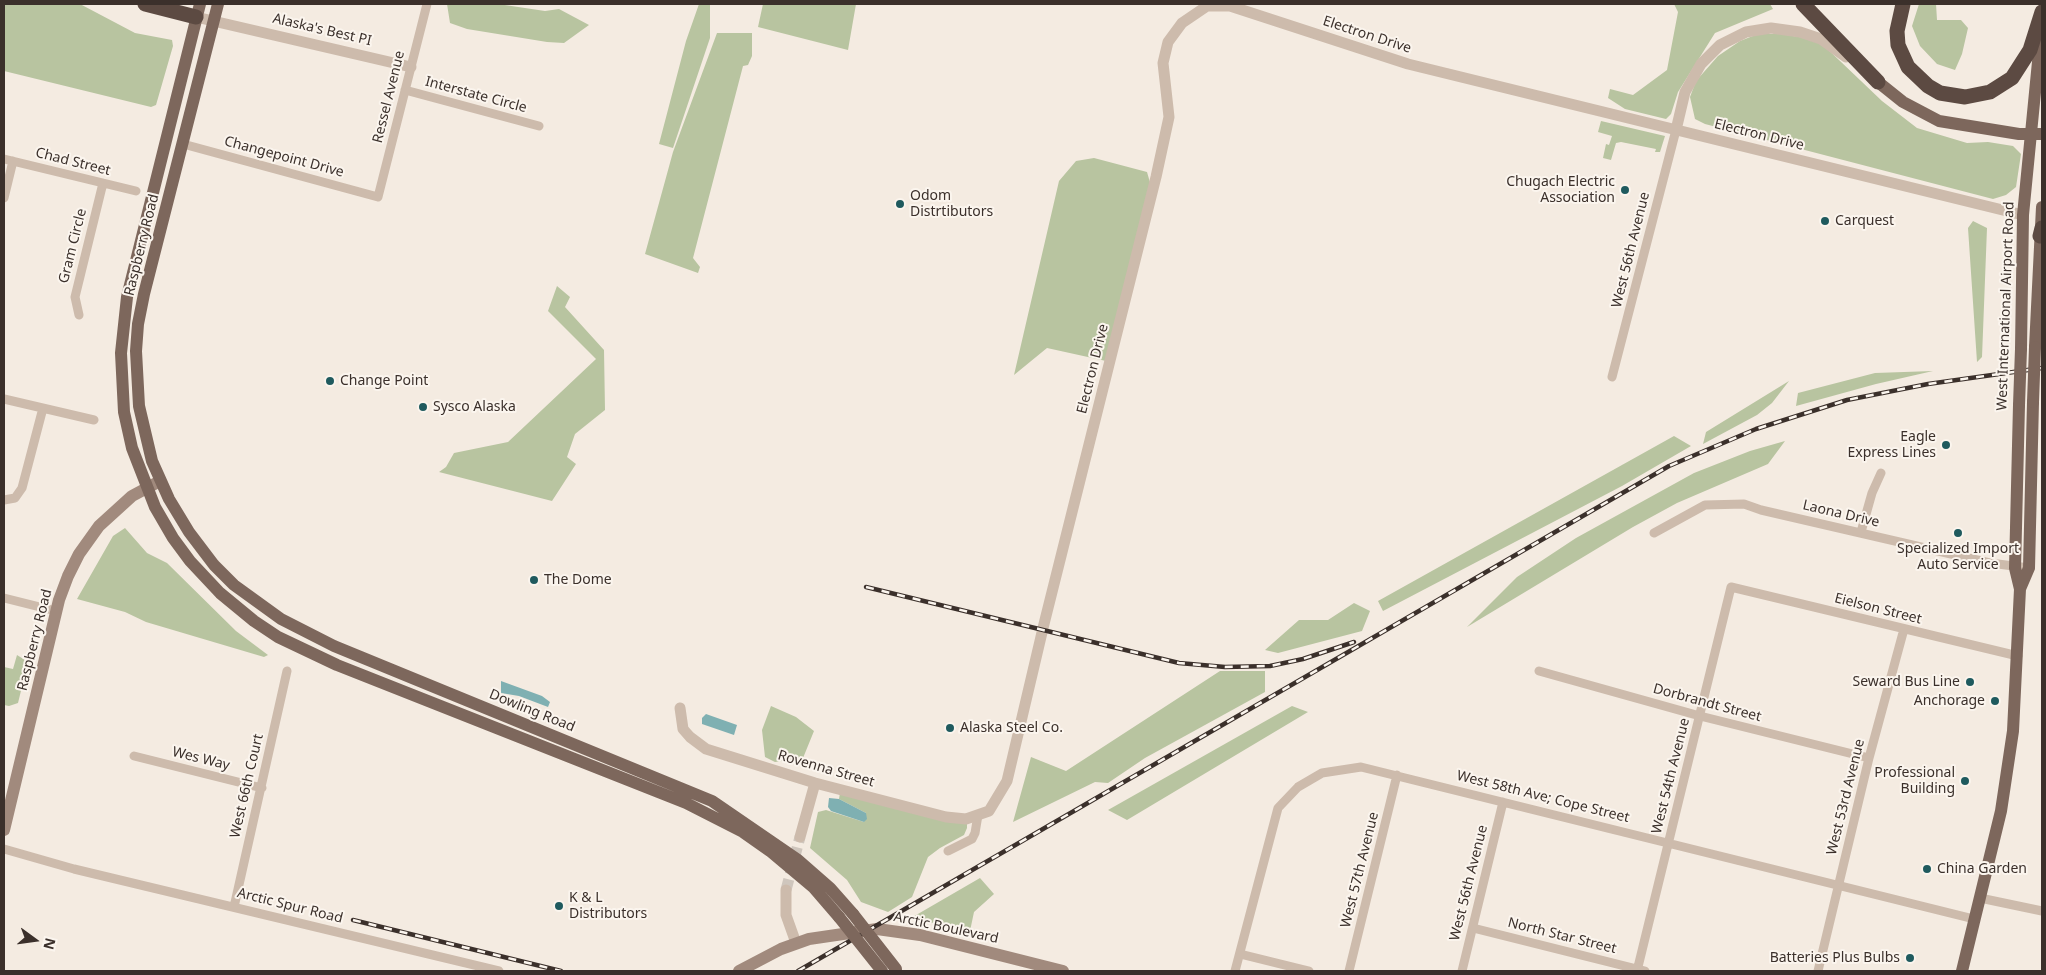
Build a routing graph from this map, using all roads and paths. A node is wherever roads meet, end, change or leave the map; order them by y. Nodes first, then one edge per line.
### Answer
1 (145, 4) edge
2 (216, 4) edge
3 (426, 4) edge
4 (1804, 4) edge
5 (1903, 4) edge
6 (198, 10) edge
7 (2042, 12) edge
8 (214, 20) junction
9 (2042, 23) edge
10 (411, 66) junction
11 (1878, 82) junction
12 (405, 90) junction
13 (539, 126) dead end
14 (1676, 130) junction
15 (2042, 134) edge
16 (2029, 135) junction
17 (183, 144) junction
18 (8, 160) edge
19 (103, 184) junction
20 (136, 191) dead end
21 (378, 197) joint
22 (4, 198) edge
23 (2042, 207) edge
24 (2023, 215) junction
25 (2041, 232) edge
26 (80, 315) dead end
27 (1612, 377) dead end
28 (4, 398) edge
29 (43, 408) junction
30 (94, 420) dead end
31 (1881, 473) dead end
32 (160, 481) junction
33 (147, 488) junction
34 (4, 500) edge
35 (1861, 532) junction
36 (1654, 533) dead end
37 (2014, 568) junction
38 (2029, 568) junction
39 (1731, 587) joint
40 (2020, 590) junction
41 (4, 598) edge
42 (56, 611) junction
43 (1904, 630) junction
44 (2018, 656) junction
45 (287, 671) dead end
46 (1538, 671) dead end
47 (680, 708) dead end
48 (1700, 716) junction
49 (134, 756) dead end
50 (1869, 758) junction
51 (1397, 775) junction
52 (815, 783) junction
53 (262, 788) junction
54 (1503, 802) junction
55 (990, 811) joint
56 (978, 815) junction
57 (4, 830) edge
58 (800, 837) tunnel mouth
59 (1669, 842) junction
60 (4, 849) edge
61 (948, 851) dead end
62 (1838, 885) junction
63 (786, 890) tunnel mouth
64 (1980, 898) junction
65 (234, 907) junction
66 (2042, 911) edge
67 (1974, 919) junction
68 (1473, 928) junction
69 (796, 943) junction
70 (1240, 954) junction
71 (896, 970) edge
72 (499, 971) edge
73 (738, 971) edge
74 (882, 971) edge
75 (1063, 971) edge
76 (1235, 971) edge
77 (1309, 971) edge
78 (1348, 971) edge
79 (1462, 971) edge
80 (1640, 971) edge
81 (1818, 971) edge
82 (1962, 971) edge

1 - 6 highway
2 - 6 main road
2 - 8 main road, Raspberry Road
3 - 10 street, Ressel Avenue
4 - 11 highway
5 - 7 highway
6 - 8 street, Alaska's Best PI
6 - 33 main road, Raspberry Road
8 - 10 street, Alaska's Best PI
8 - 17 main road, Raspberry Road
9 - 16 main road, West International Airport Road
10 - 12 street, Ressel Avenue
11 - 14 street
11 - 16 main road
12 - 13 street, Interstate Circle
12 - 21 street, Ressel Avenue
14 - 24 street, Electron Drive
14 - 27 street, West 56th Avenue
14 - 55 street, Electron Drive
15 - 16 main road
16 - 24 main road, West International Airport Road
17 - 21 street, Changepoint Drive
17 - 32 main road, Raspberry Road
18 - 19 street, Chad Street
18 - 22 street
19 - 20 street, Chad Street
19 - 26 street, Gram Circle
23 - 25 main road, West International Airport Road
24 - 25 main road
24 - 37 main road, West International Airport Road, bridge
25 - 38 main road, West International Airport Road, bridge
28 - 29 street
29 - 30 street
29 - 34 street
31 - 35 street
32 - 33 main road, Raspberry Road
32 - 71 main road, Dowling Road, bridge
33 - 42 main road, Raspberry Road
33 - 74 main road, Dowling Road, bridge
35 - 36 street, Laona Drive
35 - 37 street, Laona Drive
37 - 38 street, Laona Drive
37 - 40 main road, West International Airport Road
38 - 40 main road, West International Airport Road
39 - 43 street, Eielson Street
39 - 48 street, West 54th Avenue
40 - 44 main road, West International Airport Road
41 - 42 street
42 - 57 main road, Raspberry Road
43 - 44 street, Eielson Street
43 - 50 street, West 53rd Avenue
44 - 64 main road, West International Airport Road
45 - 53 street, West 66th Court
46 - 48 street, Dorbrandt Street
47 - 52 street, Rovenna Street
48 - 50 street, Dorbrandt Street
48 - 59 street, West 54th Avenue
49 - 53 street, Wes Way
50 - 62 street, West 53rd Avenue
51 - 54 street, West 58th Ave; Cope Street
51 - 70 street, West 58th Ave; Cope Street
51 - 78 street, West 57th Avenue
52 - 56 street, Rovenna Street
52 - 58 street
53 - 65 street, West 66th Court
54 - 59 street, West 58th Ave; Cope Street
54 - 68 street, West 56th Avenue
55 - 56 street, Rovenna Street
56 - 61 street
59 - 62 street, West 58th Ave; Cope Street
59 - 80 street, West 54th Avenue
60 - 65 street, Arctic Spur Road
62 - 67 street, West 58th Ave; Cope Street
62 - 81 street, West 53rd Avenue
63 - 69 street
64 - 66 street
64 - 67 main road, West International Airport Road
65 - 72 street, Arctic Spur Road
67 - 82 main road, West International Airport Road
68 - 79 street, West 56th Avenue
68 - 80 street, North Star Street
69 - 73 main road, Arctic Boulevard
69 - 75 main road, Arctic Boulevard
70 - 76 street, West 58th Ave; Cope Street
70 - 77 street

